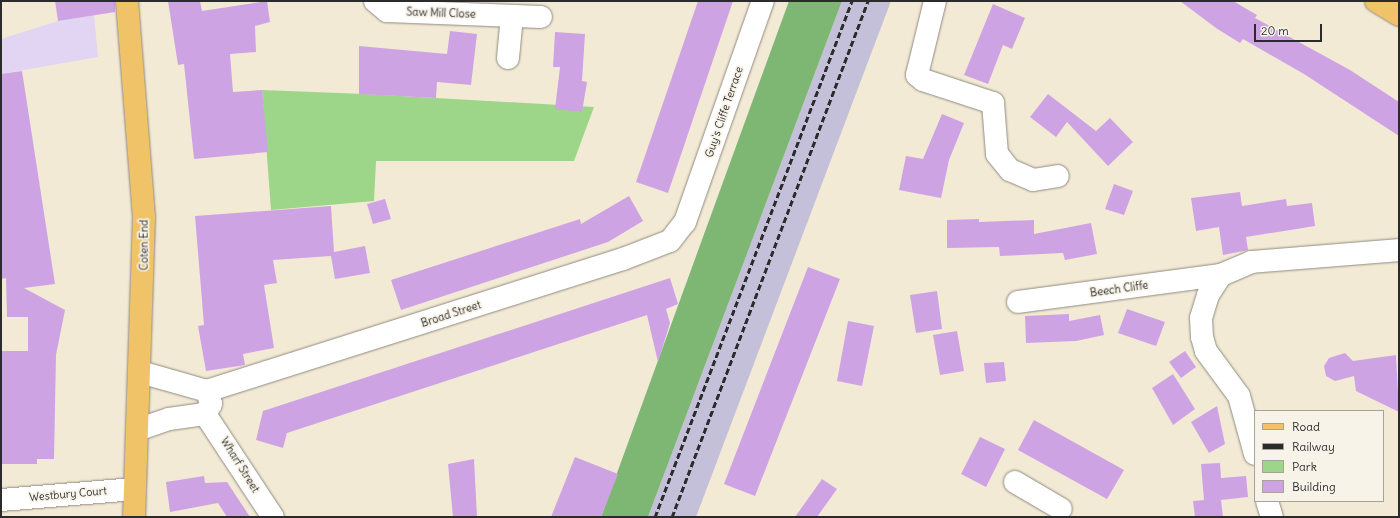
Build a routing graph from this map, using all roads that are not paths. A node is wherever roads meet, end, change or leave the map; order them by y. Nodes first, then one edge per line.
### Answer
1 (127, 1) edge
2 (375, 1) edge
3 (763, 1) edge
4 (934, 1) edge
5 (1376, 1) edge
6 (1399, 15) edge
7 (512, 16) junction
8 (541, 17) dead end
9 (508, 58) dead end
10 (1058, 176) dead end
11 (685, 222) joint
12 (1399, 250) edge
13 (1221, 275) junction
14 (1018, 302) dead end
15 (140, 372) junction
16 (207, 391) junction
17 (205, 414) junction
18 (137, 430) junction
19 (1254, 450) edge
20 (1015, 482) dead end
21 (134, 490) junction
22 (1, 500) edge
23 (1267, 502) edge
24 (1048, 509) edge
25 (134, 517) edge
26 (273, 517) edge
27 (1272, 517) edge

1 - 15 main road, Coten End
2 - 7 street, Saw Mill Close
3 - 11 street, Guy's Cliffe Terrace
4 - 10 street
5 - 6 main road
7 - 8 street, Saw Mill Close
7 - 9 street
11 - 16 street, Broad Street
12 - 13 street, Beech Cliffe
13 - 14 street, Beech Cliffe
13 - 19 street
15 - 16 street
15 - 18 main road, Coten End
16 - 17 street
17 - 18 street
17 - 26 street, Wharf Street
18 - 21 main road, Coten End
20 - 24 street
21 - 22 street, Westbury Court
21 - 25 main road, Coten End
23 - 27 street

